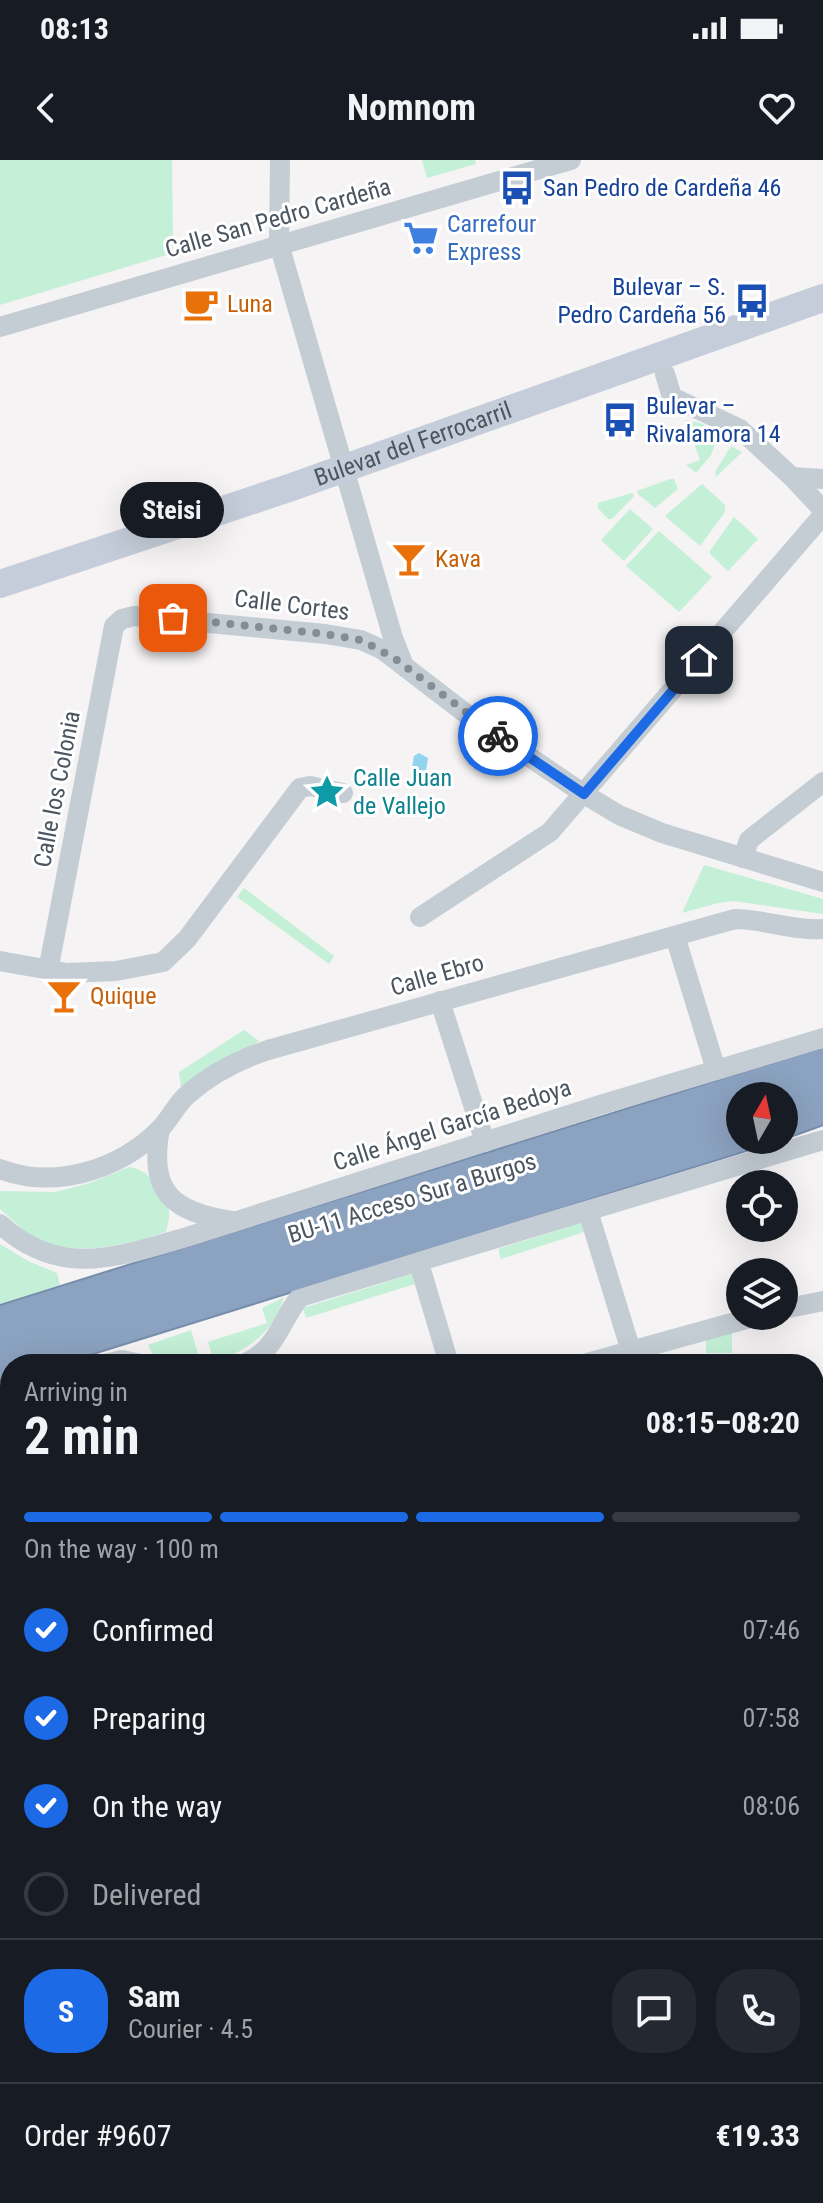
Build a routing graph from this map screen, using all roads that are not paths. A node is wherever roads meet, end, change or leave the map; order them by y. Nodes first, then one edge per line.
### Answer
1 (280, 160) edge
2 (571, 160) edge
3 (279, 244) junction
4 (823, 298) edge
5 (823, 319) edge
6 (0, 327) edge
7 (668, 386) junction
8 (346, 476) junction
9 (792, 477) junction
10 (823, 479) edge
11 (823, 513) edge
12 (0, 584) edge
13 (0, 600) edge
14 (385, 608) junction
15 (122, 619) joint
16 (349, 637) junction
17 (404, 667) junction
18 (823, 782) edge
19 (343, 793) dead end
20 (584, 794) junction
21 (743, 858) junction
22 (823, 882) edge
23 (420, 917) dead end
24 (800, 928) junction
25 (823, 929) edge
26 (675, 936) junction
27 (823, 941) edge
28 (0, 961) edge
29 (48, 971) junction
30 (440, 1001) junction
31 (823, 1038) edge
32 (823, 1068) edge
33 (716, 1070) junction
34 (823, 1104) edge
35 (798, 1113) edge
36 (823, 1120) edge
37 (798, 1127) edge
38 (160, 1129) junction
39 (726, 1136) edge
40 (823, 1140) edge
41 (485, 1142) junction
42 (726, 1144) edge
43 (121, 1157) junction
44 (639, 1163) junction
45 (0, 1169) edge
46 (156, 1169) junction
47 (588, 1211) junction
48 (236, 1222) junction
49 (0, 1224) edge
50 (419, 1263) junction
51 (823, 1301) edge
52 (798, 1306) edge
53 (0, 1326) edge
54 (726, 1326) edge
55 (26, 1354) edge
56 (260, 1354) edge
57 (446, 1354) edge
58 (632, 1354) edge
59 (642, 1354) edge

1 - 3 street
2 - 3 street, Calle San Pedro Cardeña
3 - 6 street, Calle San Pedro Cardeña
3 - 8 street
4 - 8 main road, Bulevar del Ferrocarril
5 - 7 main road, Bulevar del Ferrocarril
7 - 8 main road, Bulevar del Ferrocarril
7 - 9 street
8 - 12 main road, Bulevar del Ferrocarril
8 - 13 main road, Bulevar del Ferrocarril
8 - 14 street
9 - 10 street
9 - 11 street
11 - 20 street
14 - 16 street
14 - 17 street
15 - 16 street, Calle Cortes
15 - 29 street, Calle los Colonia
16 - 17 street, Calle Cortes
17 - 20 street, Calle Cortes
18 - 21 street
19 - 29 street
20 - 21 street, Calle Cortes
20 - 23 street
21 - 22 street, Calle Cortes
24 - 25 street, Calle Ebro
24 - 26 street, Calle Ebro
24 - 27 street, Calle Ebro
26 - 30 street, Calle Ebro
26 - 33 street
28 - 29 street
30 - 38 street, Calle Ebro
30 - 41 street
31 - 33 street, Calle Ángel García Bedoya
32 - 53 highway, BU-11 Acceso Sur a Burgos
33 - 41 street, Calle Ángel García Bedoya
34 - 35 highway
36 - 37 highway
38 - 43 street, Calle Ebro
38 - 46 street
39 - 44 highway, BU-11 Acceso Sur a Burgos
40 - 47 street
41 - 48 street, Calle Ángel García Bedoya
42 - 44 highway
43 - 45 street, Calle Ebro
43 - 46 street
44 - 55 highway, BU-11 Acceso Sur a Burgos
46 - 48 street
47 - 50 street
47 - 58 street
48 - 49 street, Calle Ángel García Bedoya
50 - 56 street
50 - 57 street
51 - 52 street
54 - 59 street

